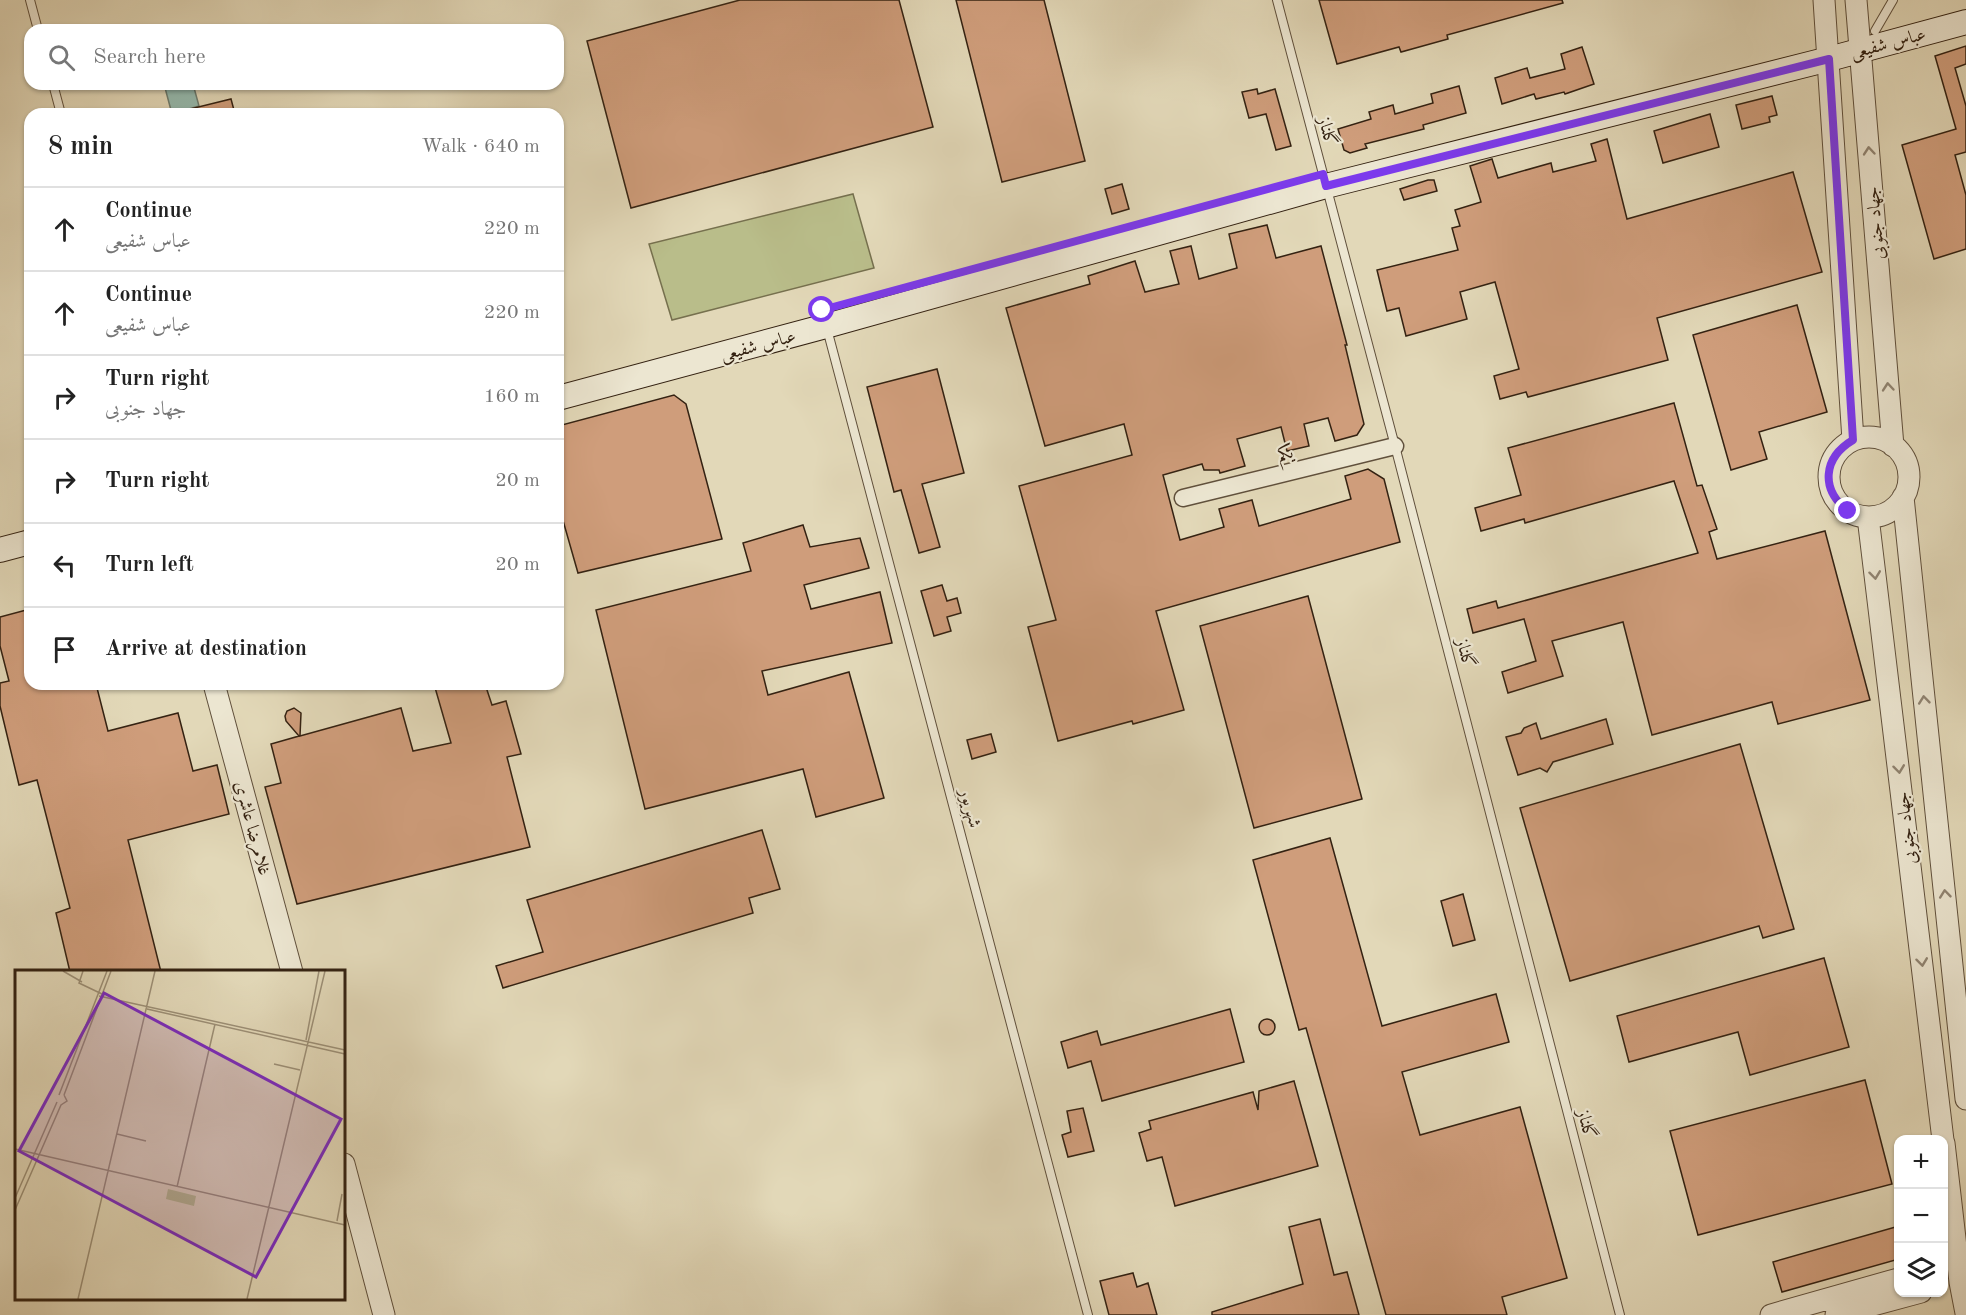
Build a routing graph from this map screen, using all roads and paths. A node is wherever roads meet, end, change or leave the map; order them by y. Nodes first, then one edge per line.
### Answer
1 (30, 0) edge
2 (1277, 0) edge
3 (1824, 0) edge
4 (1856, 0) edge
5 (1893, 0) edge
6 (1966, 7) edge
7 (1966, 22) edge
8 (36, 24) edge
9 (1865, 39) junction
10 (1829, 51) junction
11 (55, 90) edge
12 (59, 108) edge
13 (1324, 180) junction
14 (824, 318) junction
15 (564, 380) edge
16 (564, 396) edge
17 (1853, 440) junction
18 (1395, 446) junction
19 (1893, 446) junction
20 (1903, 497) junction
21 (1183, 498) dead end
22 (1868, 517) junction
23 (24, 527) edge
24 (0, 533) edge
25 (24, 544) edge
26 (0, 550) edge
27 (216, 690) edge
28 (291, 970) edge
29 (1966, 1099) edge
30 (1942, 1135) edge
31 (345, 1168) edge
32 (1948, 1186) edge
33 (1894, 1280) edge
34 (1959, 1284) edge
35 (1906, 1297) edge
36 (384, 1315) edge
37 (1088, 1315) edge
38 (1620, 1315) edge
39 (1771, 1315) edge
40 (1836, 1315) edge

1 - 8 lane
2 - 13 lane, گلناز
3 - 10 street, جهاد جنوبی
4 - 9 street, جهاد جنوبی
5 - 9 lane
6 - 9 main road, عباس شفیعی
7 - 9 main road, عباس شفیعی
9 - 10 main road, عباس شفیعی
19 -> 9 street, جهاد جنوبی
10 - 13 main road, عباس شفیعی
10 - 17 street, جهاد جنوبی
11 - 12 lane
13 - 14 main road, عباس شفیعی
13 - 18 lane, گلناز
14 - 15 main road, عباس شفیعی
14 - 16 main road, عباس شفیعی
14 - 37 lane, شهریور
17 - 19 street
17 - 22 street
18 - 21 street, یکم
18 - 38 lane, گلناز
19 - 20 street
20 - 22 street
29 -> 20 street, جهاد جنوبی
22 -> 30 street, جهاد جنوبی
23 - 24 main road
25 - 26 main road
27 - 28 street, غلامرضا عاشری
31 - 36 street
32 - 34 street, جهاد جنوبی
33 - 39 street
35 - 40 street

